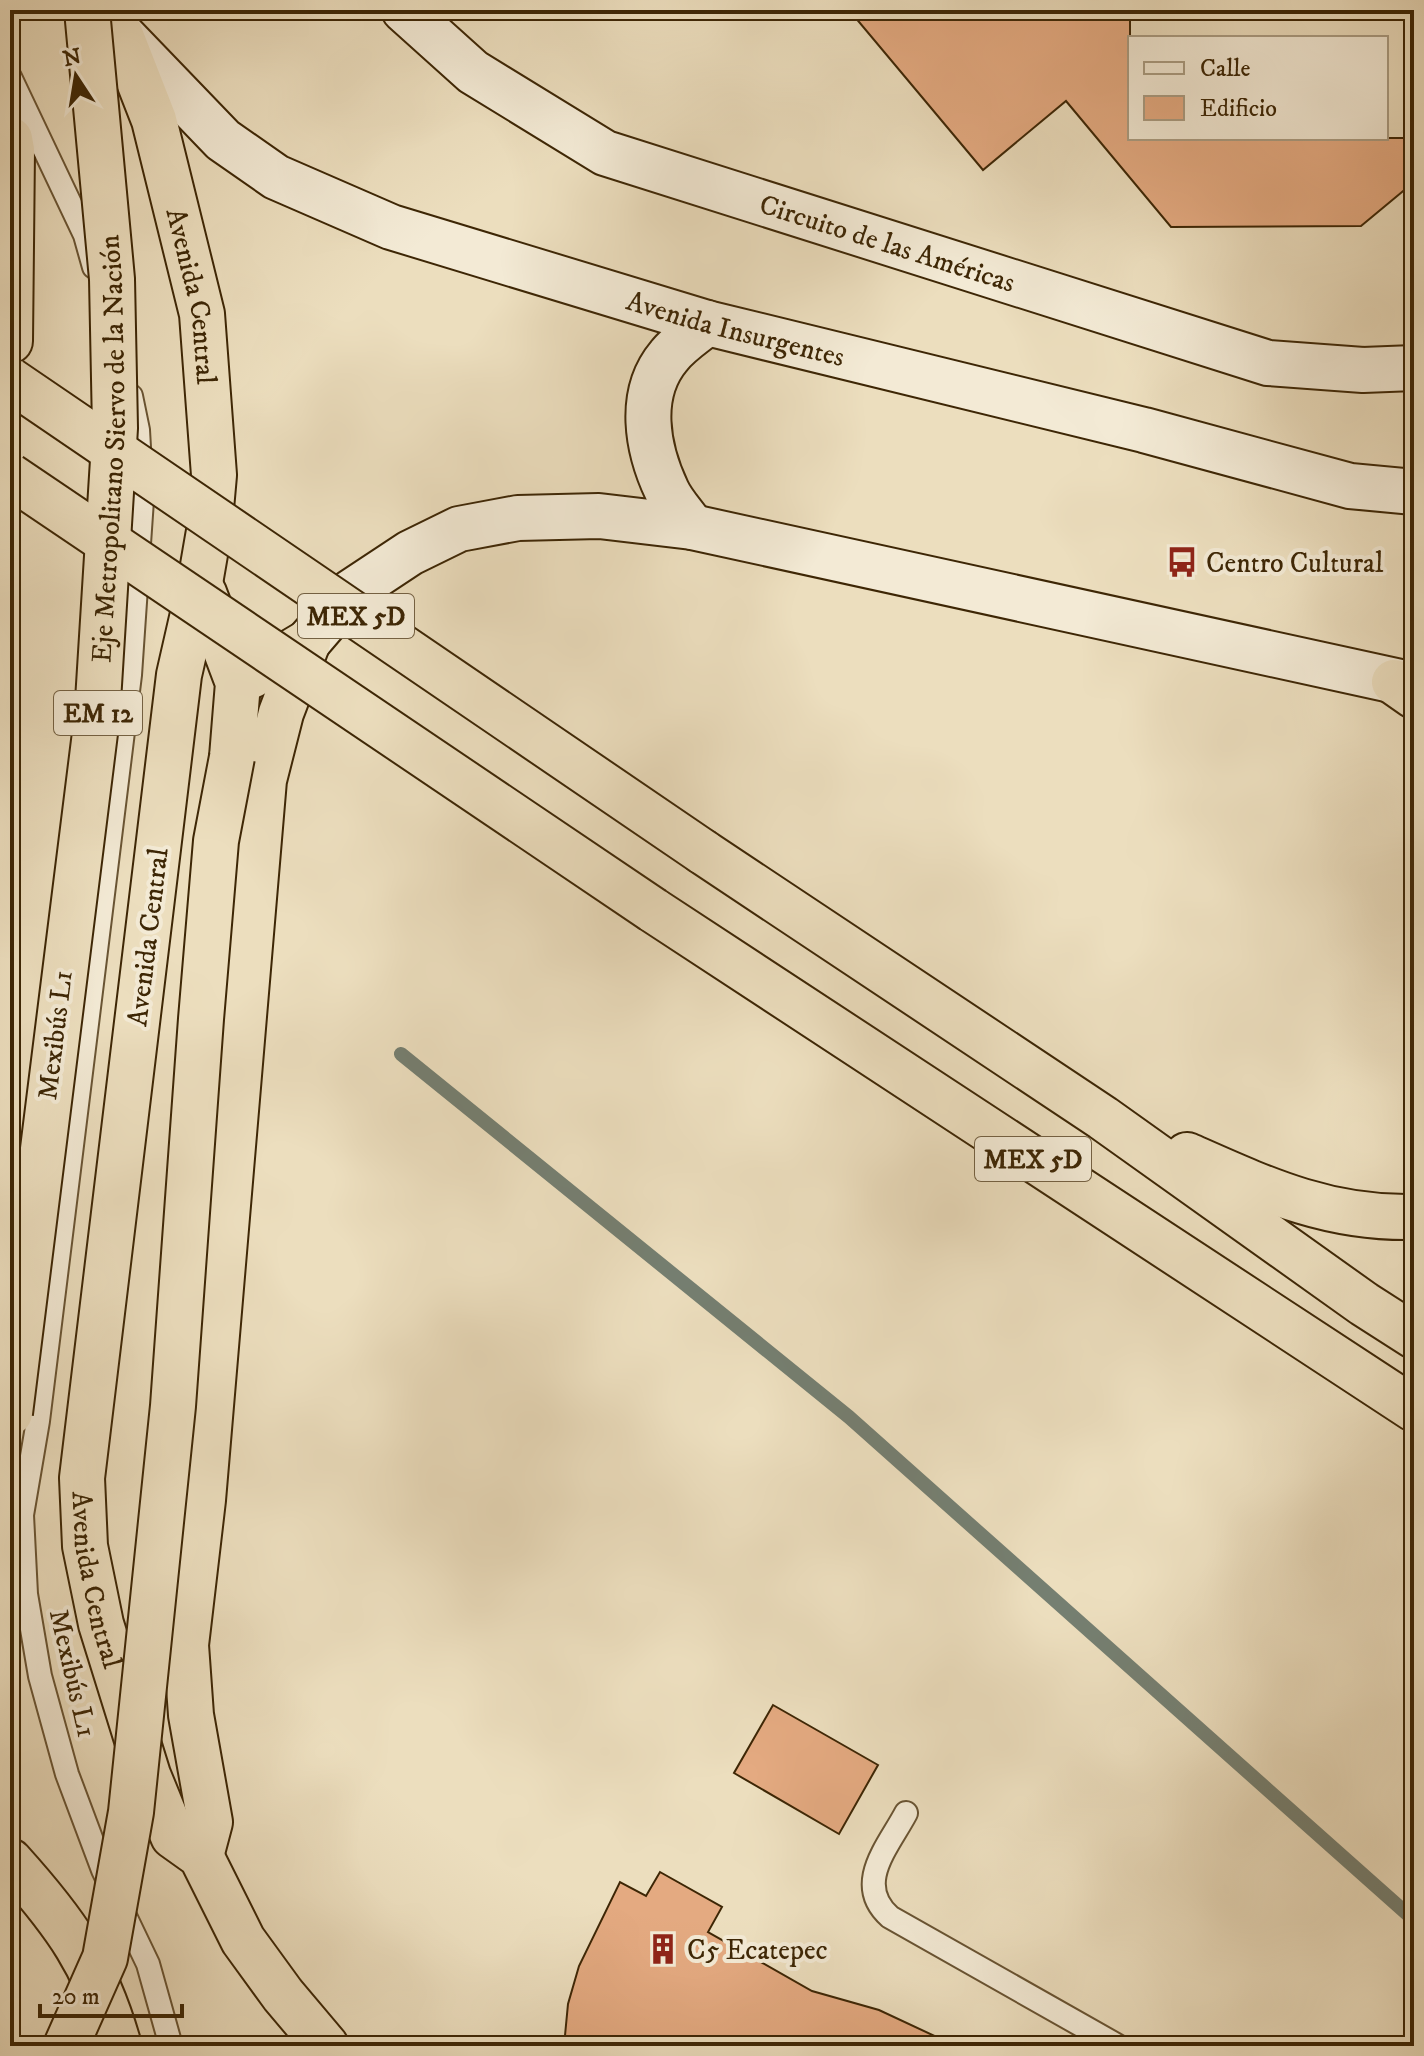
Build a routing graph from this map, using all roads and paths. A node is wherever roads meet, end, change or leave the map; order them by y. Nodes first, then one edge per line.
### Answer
1 (404, 10) edge
2 (104, 18) edge
3 (10, 77) edge
4 (10, 139) edge
5 (707, 323) junction
6 (10, 341) edge
7 (1414, 368) edge
8 (10, 380) edge
9 (10, 476) edge
10 (1414, 492) edge
11 (692, 527) junction
12 (200, 583) junction
13 (308, 642) junction
14 (238, 683) junction
15 (1407, 688) edge
16 (1103, 1118) junction
17 (1414, 1217) edge
18 (1414, 1336) edge
19 (1414, 1409) edge
20 (10, 1413) edge
21 (906, 1813) dead end
22 (201, 1856) junction
23 (10, 1861) edge
24 (66, 2046) edge
25 (119, 2046) edge
26 (171, 2046) edge
27 (326, 2046) edge
28 (1118, 2046) edge

1 - 7 main road, Circuito de las Américas
2 - 5 main road, Avenida Insurgentes
2 - 12 highway, Avenida Central
2 - 20 highway, Eje Metropolitano Siervo de la Nación / EM 12, bridge
3 - 26 lane, Mexibús L1
4 - 6 highway
5 - 10 main road, Avenida Insurgentes
5 - 11 main road
8 - 16 highway, MEX 5D, bridge
9 - 19 highway, MEX 5D, bridge
11 - 13 main road
11 - 15 main road
12 - 14 highway
12 - 22 highway, Avenida Central
13 - 14 highway
13 - 22 highway
14 - 24 highway, bridge
16 - 17 highway
16 - 18 highway, MEX 5D
21 - 28 lane
22 - 27 highway, Avenida Central
23 - 25 highway

